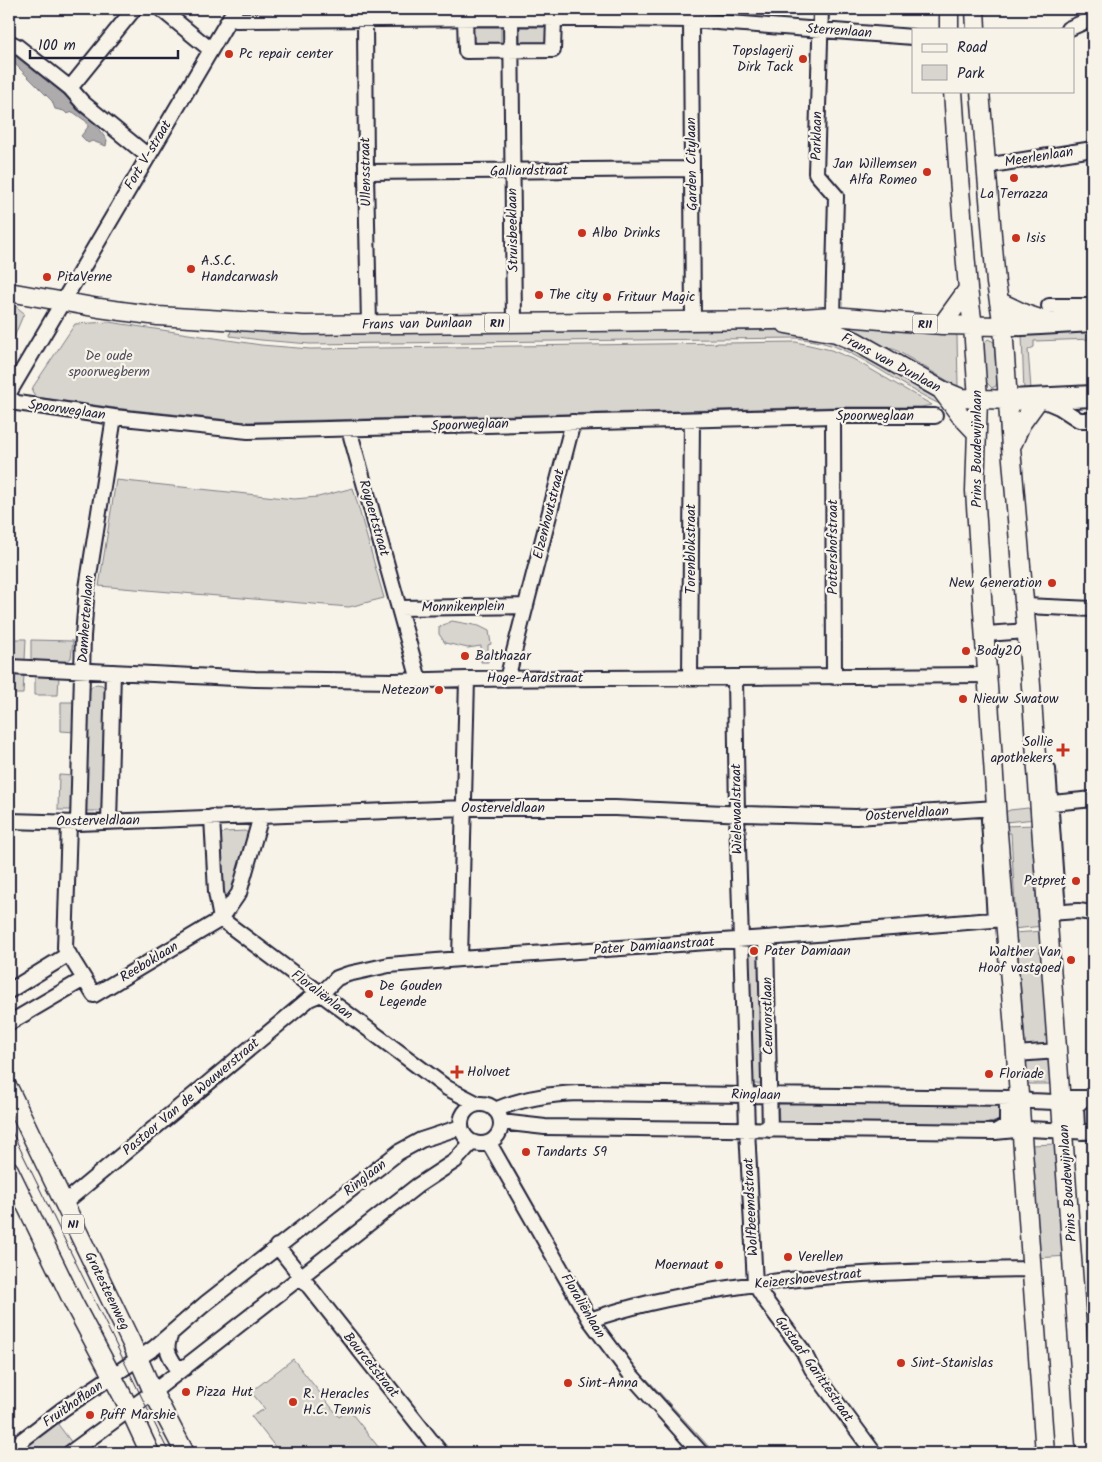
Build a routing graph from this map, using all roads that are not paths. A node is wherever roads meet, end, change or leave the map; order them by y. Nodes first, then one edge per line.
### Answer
1 (134, 9) edge
2 (161, 9) edge
3 (821, 9) edge
4 (949, 9) edge
5 (975, 9) edge
6 (233, 13) edge
7 (692, 14) edge
8 (465, 18) junction
9 (511, 18) junction
10 (554, 18) junction
11 (1093, 18) edge
12 (365, 20) junction
13 (949, 28) edge
14 (976, 28) edge
15 (1070, 28) edge
16 (819, 30) junction
17 (912, 37) edge
18 (9, 42) edge
19 (211, 50) junction
20 (511, 51) junction
21 (70, 88) junction
22 (953, 92) edge
23 (980, 92) edge
24 (1093, 149) edge
25 (148, 156) junction
26 (985, 166) junction
27 (692, 169) junction
28 (512, 171) junction
29 (366, 172) junction
30 (968, 288) junction
31 (9, 292) edge
32 (62, 301) junction
33 (1000, 302) junction
34 (1093, 306) edge
35 (1049, 314) junction
36 (833, 316) junction
37 (773, 320) junction
38 (693, 321) junction
39 (1093, 321) edge
40 (514, 323) junction
41 (370, 325) junction
42 (942, 325) junction
43 (973, 326) junction
44 (1003, 326) junction
45 (942, 390) junction
46 (9, 393) edge
47 (1093, 396) edge
48 (9, 398) edge
49 (1039, 399) junction
50 (978, 400) junction
51 (1009, 400) junction
52 (833, 416) junction
53 (935, 416) dead end
54 (114, 417) junction
55 (692, 420) junction
56 (1093, 420) edge
57 (572, 422) junction
58 (349, 429) junction
59 (977, 433) junction
60 (1011, 448) junction
61 (526, 606) junction
62 (1024, 606) junction
63 (399, 608) junction
64 (1093, 609) edge
65 (1027, 631) junction
66 (986, 634) junction
67 (9, 667) edge
68 (83, 670) junction
69 (113, 672) junction
70 (988, 675) junction
71 (690, 677) junction
72 (834, 677) junction
73 (735, 678) junction
74 (466, 679) junction
75 (506, 679) junction
76 (419, 680) junction
77 (1048, 769) dead end
78 (1093, 799) edge
79 (1045, 803) junction
80 (464, 808) junction
81 (996, 808) junction
82 (737, 814) junction
83 (261, 816) junction
84 (212, 817) junction
85 (9, 821) edge
86 (108, 822) junction
87 (73, 823) junction
88 (1054, 913) junction
89 (1093, 913) edge
90 (221, 919) junction
91 (1000, 920) junction
92 (766, 938) junction
93 (741, 940) junction
94 (69, 954) junction
95 (460, 959) junction
96 (84, 979) junction
97 (9, 991) edge
98 (321, 994) junction
99 (9, 1023) edge
100 (1058, 1051) junction
101 (1016, 1054) junction
102 (447, 1088) junction
103 (9, 1090) edge
104 (746, 1095) junction
105 (769, 1095) junction
106 (1011, 1098) junction
107 (1089, 1098) edge
108 (1061, 1100) junction
109 (478, 1104) junction
110 (498, 1116) junction
111 (461, 1122) junction
112 (747, 1129) junction
113 (1021, 1129) junction
114 (770, 1130) junction
115 (995, 1132) junction
116 (1079, 1132) edge
117 (472, 1142) junction
118 (489, 1143) junction
119 (9, 1170) edge
120 (64, 1204) junction
121 (278, 1246) junction
122 (1032, 1269) junction
123 (301, 1276) junction
124 (755, 1284) junction
125 (590, 1320) junction
126 (172, 1333) junction
127 (139, 1358) junction
128 (184, 1368) junction
129 (113, 1376) junction
130 (154, 1392) junction
131 (130, 1410) junction
132 (9, 1450) edge
133 (70, 1453) edge
134 (150, 1453) edge
135 (185, 1453) edge
136 (441, 1453) edge
137 (701, 1453) edge
138 (874, 1453) edge
139 (1045, 1453) edge
140 (1086, 1453) edge

1 - 21 street
2 - 19 street
3 - 16 street, Parklaan
4 - 13 main road
5 - 14 main road
6 - 12 street, Sterrenlaan
6 - 19 street, Fort V-straat
7 - 10 street, Sterrenlaan
7 - 16 street, Sterrenlaan
7 - 27 street, Garden Citylaan
8 - 9 street, Sterrenlaan
8 - 12 street, Sterrenlaan
8 - 20 street
9 - 10 street, Sterrenlaan
9 - 20 street, Struisbeeklaan
10 - 20 street
11 - 15 street
12 - 29 street, Ullensstraat
16 - 17 street, Sterrenlaan
16 - 36 street, Parklaan
18 - 21 street
19 - 25 street, Fort V-straat
20 - 28 street, Struisbeeklaan
21 - 25 street
22 - 30 main road, Prins Boudewijnlaan
23 - 26 main road, Prins Boudewijnlaan
24 - 26 street, Meerlenlaan
25 - 32 street, Fort V-straat
26 - 33 main road, Prins Boudewijnlaan
27 - 28 street, Galliardstraat
27 - 38 street, Garden Citylaan
28 - 29 street, Galliardstraat
28 - 40 street, Struisbeeklaan
29 - 41 street, Ullensstraat
30 - 42 main road
30 - 43 main road, Prins Boudewijnlaan
31 - 32 main road, R11
32 - 41 main road, Frans van Dunlaan / R11
32 - 46 street, Fort V-straat
33 - 35 main road
33 - 44 main road, Prins Boudewijnlaan
34 - 35 street
35 - 39 highway, R11
35 - 44 highway, R11
36 - 37 main road, Frans van Dunlaan / R11
36 - 42 main road, Frans van Dunlaan / R11
37 - 38 main road, Frans van Dunlaan / R11
37 - 45 main road, Frans van Dunlaan / R11
38 - 40 main road, Frans van Dunlaan / R11
40 - 41 main road, Frans van Dunlaan / R11
42 - 43 main road, Frans van Dunlaan / R11
43 - 44 main road, Frans van Dunlaan / R11
43 - 50 main road, Prins Boudewijnlaan
44 - 51 main road, Prins Boudewijnlaan
45 - 50 main road, Frans van Dunlaan / R11
45 - 59 main road
47 - 49 highway, R11
48 - 54 street, Spoorweglaan
49 - 51 highway, R11
49 - 56 street
49 - 60 main road
50 - 51 main road, Frans van Dunlaan / R11
50 - 59 main road, Prins Boudewijnlaan
51 - 60 main road, Prins Boudewijnlaan
52 - 53 street, Spoorweglaan
52 - 55 street, Spoorweglaan
52 - 72 street, Pottershofstraat
54 - 58 street, Spoorweglaan
54 - 68 street, Damhertenlaan
55 - 57 street, Spoorweglaan
55 - 71 street, Torenblokstraat
57 - 58 street, Spoorweglaan
57 - 61 street, Elzenhoutstraat
58 - 63 street, Royaertstraat
59 - 66 main road, Prins Boudewijnlaan
60 - 62 main road, Prins Boudewijnlaan
61 - 63 street, Monnikenplein
61 - 75 street, Monnikenplein
62 - 64 street
62 - 65 main road, Prins Boudewijnlaan
63 - 76 street, Monnikenplein
65 - 66 street
65 - 79 main road, Prins Boudewijnlaan
66 - 70 main road, Prins Boudewijnlaan
67 - 68 street, Hoge-Aardstraat
68 - 69 street, Hoge-Aardstraat
68 - 87 street, Damhertenlaan
69 - 76 street, Hoge-Aardstraat
69 - 86 street
70 - 72 street, Hoge-Aardstraat
70 - 81 main road, Prins Boudewijnlaan
71 - 73 street, Hoge-Aardstraat
71 - 75 street, Hoge-Aardstraat
72 - 73 street, Hoge-Aardstraat
73 - 82 street, Wielewaalstraat
74 - 75 street, Hoge-Aardstraat
74 - 76 street, Hoge-Aardstraat
74 - 80 street
77 - 79 street, Prins Boudewijnlaan
78 - 79 street
79 - 88 main road, Prins Boudewijnlaan
80 - 82 street, Oosterveldlaan
80 - 83 street, Oosterveldlaan
80 - 95 street
81 - 82 street, Oosterveldlaan
81 - 91 main road, Prins Boudewijnlaan
82 - 93 street, Wielewaalstraat
83 - 84 street, Oosterveldlaan
83 - 90 street
84 - 86 street, Oosterveldlaan
84 - 90 street
85 - 87 street, Oosterveldlaan
86 - 87 street, Oosterveldlaan
87 - 94 street, Damhertenlaan
88 - 89 street
88 - 100 main road, Prins Boudewijnlaan
90 - 96 street, Reeboklaan
90 - 98 street, Floraliënlaan
91 - 92 street, Pater Damiaanstraat
91 - 101 main road, Prins Boudewijnlaan
92 - 93 street, Pater Damiaanstraat
92 - 105 street, Ceurvorstlaan
93 - 95 street, Pater Damiaanstraat
93 - 104 street, Ceurvorstlaan
94 - 96 street, Damhertenlaan
94 - 97 street
95 - 98 street, Pater Damiaanstraat
96 - 99 street
98 - 102 street, Floraliënlaan
98 - 120 street, Pastoor Van de Wouwerstraat
100 - 101 street
100 - 108 main road, Prins Boudewijnlaan
101 - 106 main road, Prins Boudewijnlaan
102 - 109 street, Floraliënlaan
102 - 111 street, Floraliënlaan
103 - 120 main road, Grotesteenweg / N1
104 - 105 street, Ringlaan
104 - 110 street, Ringlaan
104 - 112 street, Ceurvorstlaan
105 - 106 street, Ringlaan
105 - 114 street, Ceurvorstlaan
106 - 108 street, Ringlaan
106 - 113 main road, Prins Boudewijnlaan
106 - 115 street
107 - 108 street, Ringlaan
107 - 116 street
108 - 116 main road, Prins Boudewijnlaan
109 - 110 street
109 - 111 street, Ringlaan
110 - 112 street
110 - 118 street
111 - 117 street
111 - 121 street, Ringlaan
112 - 114 street
112 - 124 street, Wolfbeemdstraat
113 - 115 street
113 - 116 street
113 - 122 main road, Prins Boudewijnlaan
114 - 115 street
116 - 140 main road, Prins Boudewijnlaan
117 - 118 street
117 - 123 street
118 - 125 street, Floraliënlaan
119 - 129 main road, N1
120 - 127 main road, Grotesteenweg / N1
121 - 123 street
121 - 126 street, Ringlaan
122 - 124 street, Keizershoevestraat
122 - 139 main road, Prins Boudewijnlaan
123 - 128 street
123 - 136 street, Bourcetstraat
124 - 125 street, Keizershoevestraat
124 - 138 street, Gustaaf Garittestraat
125 - 137 street, Floraliënlaan
126 - 127 street, Ringlaan
126 - 128 street
127 - 129 street, Fruithoflaan
127 - 130 main road, N1
128 - 130 street
129 - 131 main road, N1
129 - 132 street, Fruithoflaan
130 - 131 street
130 - 135 main road, N1
131 - 133 street
131 - 134 main road, N1

